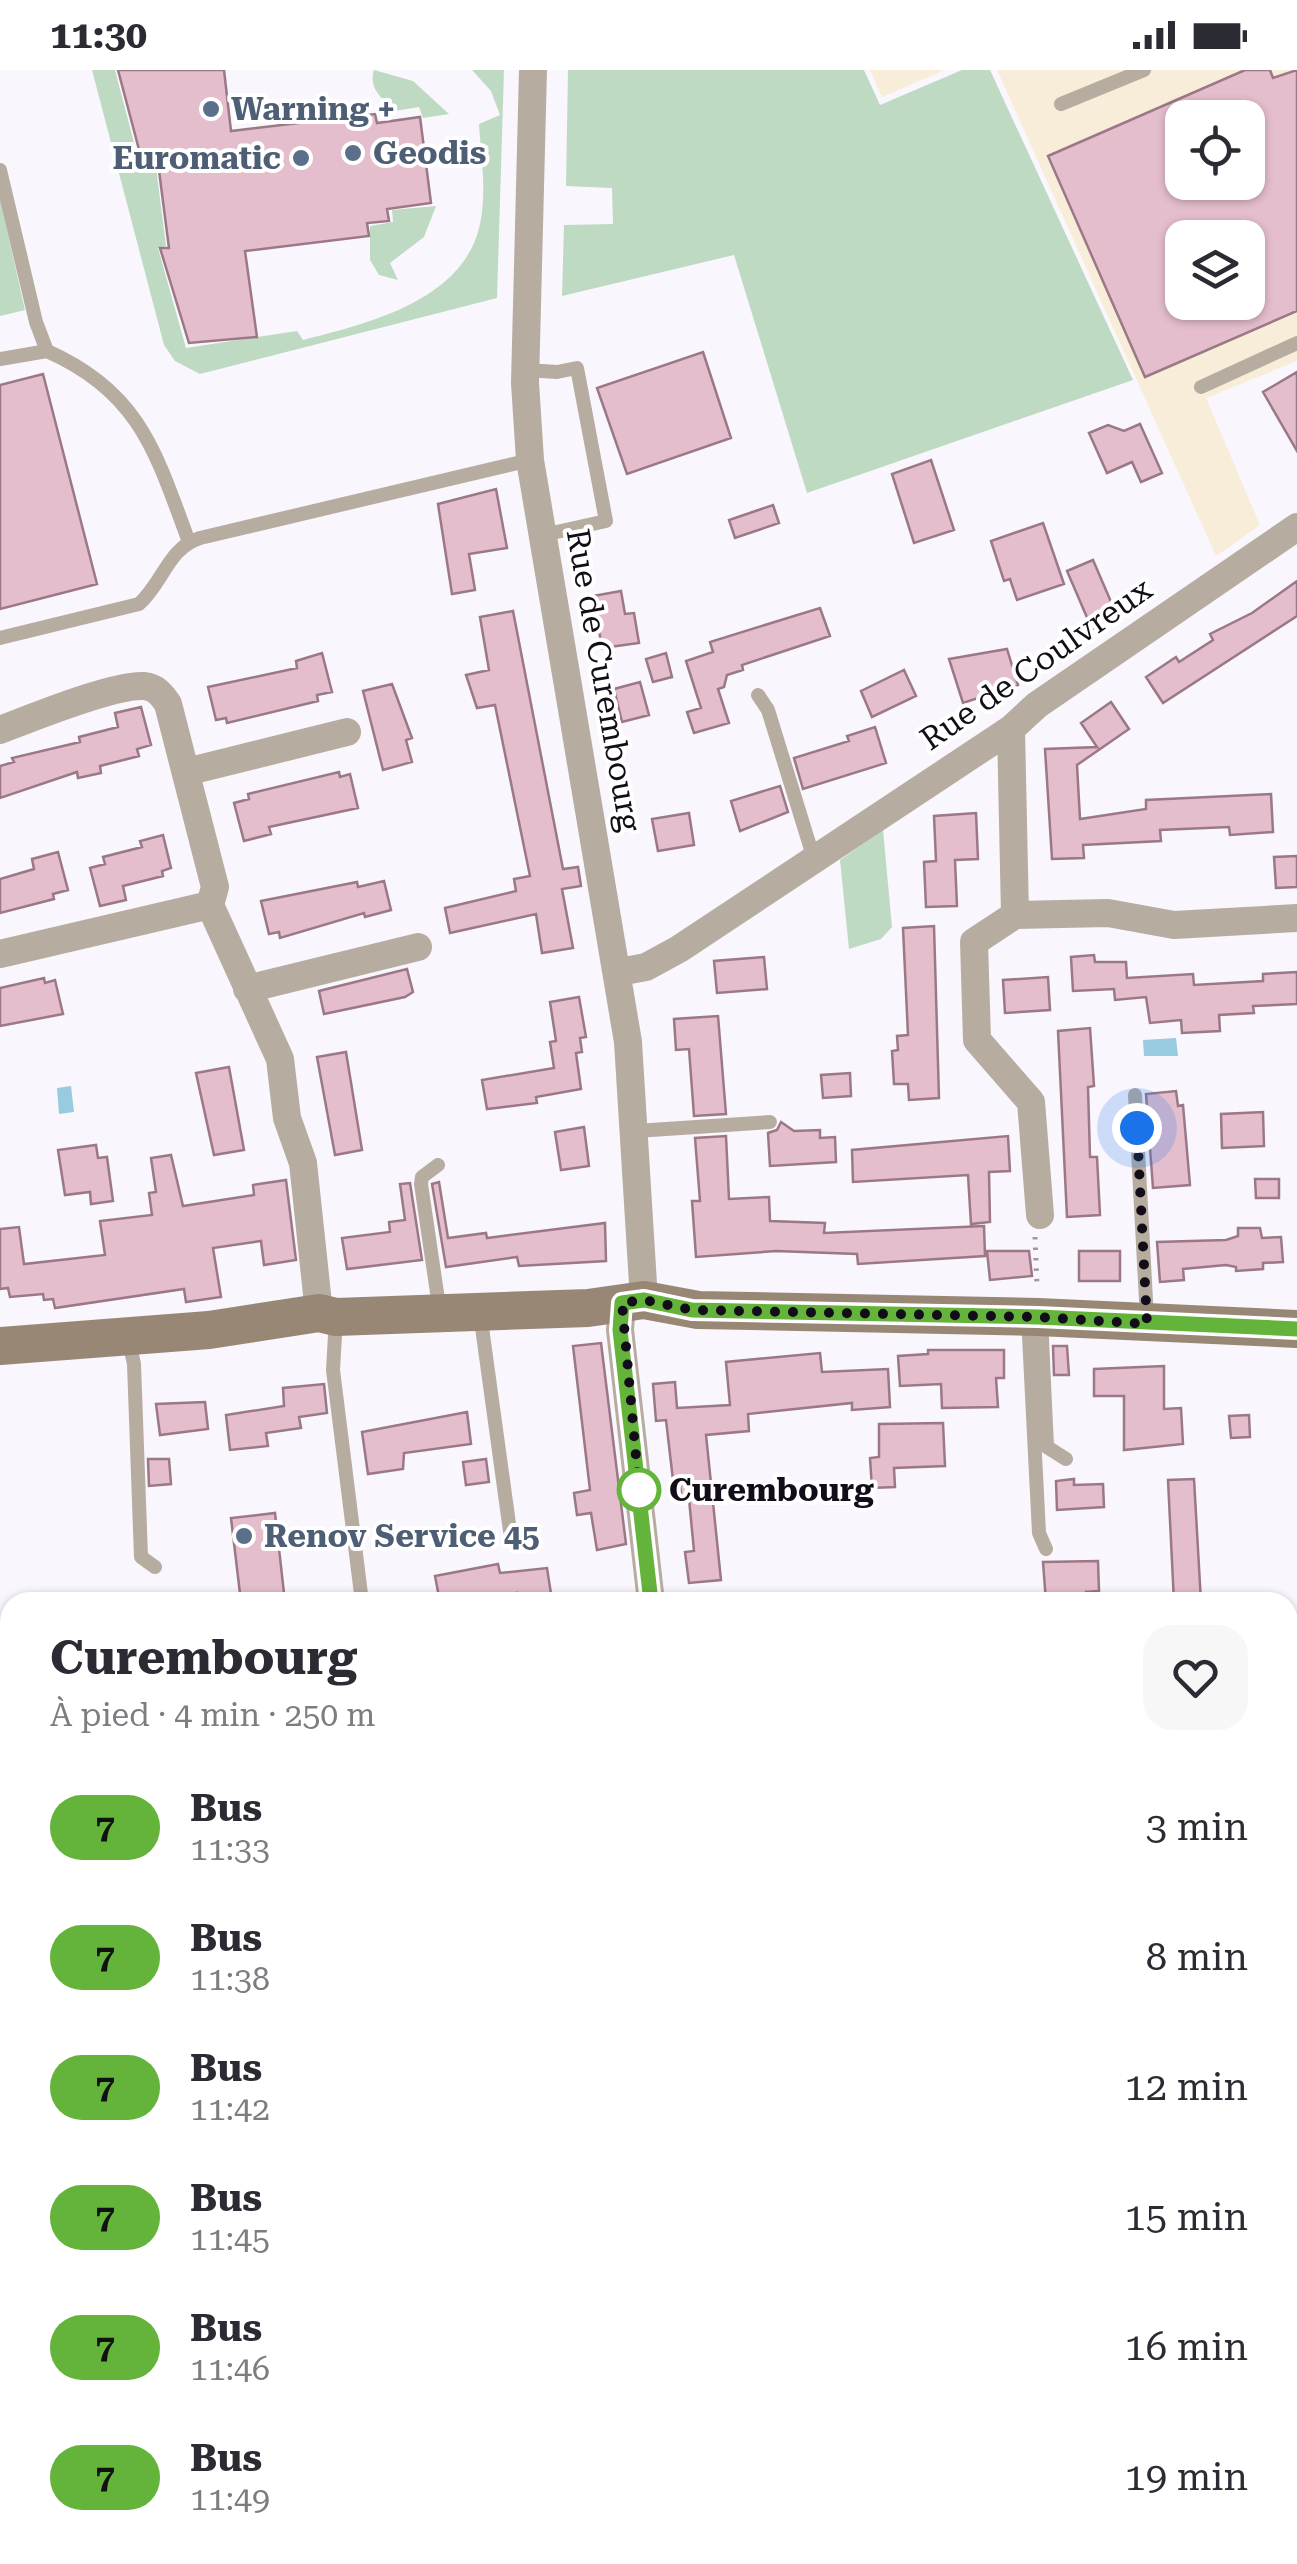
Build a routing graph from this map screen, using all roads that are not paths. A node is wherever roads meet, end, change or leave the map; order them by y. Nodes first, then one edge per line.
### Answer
1 (533, 70) edge
2 (1144, 70) edge
3 (1061, 104) dead end
4 (0, 170) edge
5 (1297, 343) edge
6 (47, 351) junction
7 (0, 358) edge
8 (526, 370) junction
9 (1201, 387) dead end
10 (530, 460) junction
11 (1297, 527) edge
12 (543, 535) junction
13 (188, 542) junction
14 (0, 638) edge
15 (758, 696) dead end
16 (1010, 729) junction
17 (0, 730) edge
18 (347, 732) dead end
19 (186, 772) junction
20 (812, 856) junction
21 (210, 905) junction
22 (1015, 915) junction
23 (1297, 918) edge
24 (418, 947) dead end
25 (0, 954) edge
26 (619, 972) junction
27 (247, 989) junction
28 (1135, 1095) dead end
29 (770, 1122) dead end
30 (636, 1131) junction
31 (438, 1165) dead end
32 (1040, 1215) road end
33 (633, 1301) junction
34 (480, 1312) junction
35 (440, 1314) junction
36 (328, 1315) junction
37 (1036, 1317) junction
38 (1147, 1324) junction
39 (1297, 1330) edge
40 (128, 1336) junction
41 (0, 1346) edge
42 (1066, 1459) dead end
43 (510, 1532) dead end
44 (1046, 1549) dead end
45 (155, 1567) dead end
46 (361, 1592) edge
47 (650, 1592) edge

1 - 8 street, Rue de Curembourg
2 - 3 lane
4 - 6 lane
5 - 9 lane
6 - 7 lane
6 - 13 lane
8 - 10 street, Rue de Curembourg
8 - 12 lane
10 - 12 street, Rue de Curembourg
10 - 13 lane
11 - 16 street, Rue de Coulvreux
12 - 26 street, Rue de Curembourg
13 - 14 lane
15 - 20 lane
16 - 20 street, Rue de Coulvreux
16 - 22 street
17 - 19 street
18 - 19 street
19 - 21 street
20 - 26 street, Rue de Coulvreux
21 - 25 street
21 - 27 street
22 - 23 street
22 - 32 street
24 - 27 street
26 - 30 street, Rue de Curembourg
27 - 36 street
28 - 38 lane
29 - 30 lane
30 - 33 street, Rue de Curembourg
31 - 35 lane
33 - 34 main road
33 - 37 main road
33 - 47 street, Rue de Curembourg
34 - 35 main road
34 - 43 lane
35 - 36 main road
36 - 40 main road
36 - 46 lane
37 - 38 main road
37 - 42 lane
37 - 44 lane
38 - 39 main road
40 - 41 main road
40 - 45 lane

